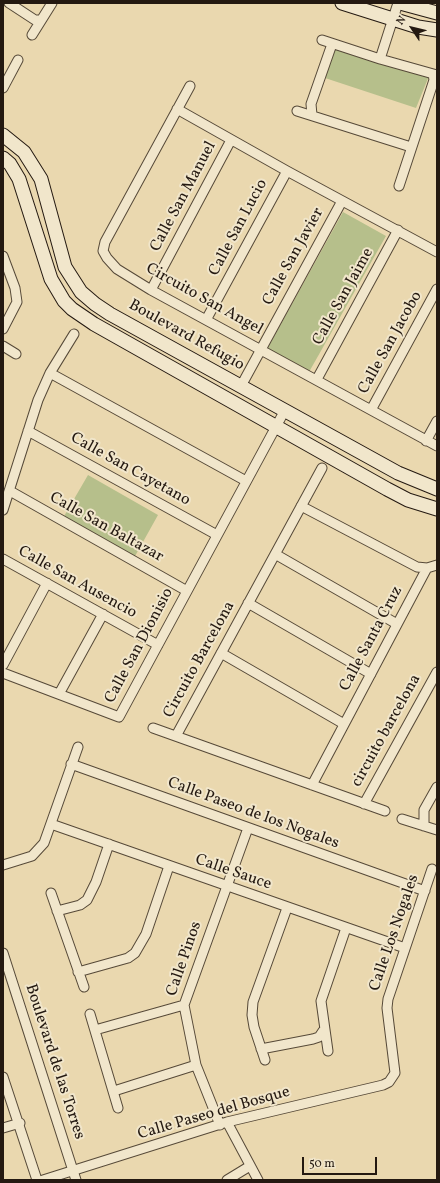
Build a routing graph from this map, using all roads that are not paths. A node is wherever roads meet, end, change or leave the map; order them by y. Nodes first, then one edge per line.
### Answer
1 (9, 3) edge
2 (52, 3) edge
3 (342, 3) edge
4 (399, 3) edge
5 (437, 13) edge
6 (393, 19) junction
7 (40, 20) junction
8 (437, 30) edge
9 (32, 35) dead end
10 (322, 40) dead end
11 (332, 44) junction
12 (380, 59) junction
13 (18, 60) dead end
14 (3, 67) edge
15 (12, 72) junction
16 (435, 74) edge
17 (190, 86) dead end
18 (3, 88) edge
19 (177, 109) junction
20 (297, 111) dead end
21 (312, 115) junction
22 (3, 135) edge
23 (231, 140) junction
24 (411, 147) junction
25 (3, 158) edge
26 (287, 171) junction
27 (399, 186) dead end
28 (342, 201) junction
29 (398, 230) junction
30 (437, 252) edge
31 (3, 256) edge
32 (437, 289) edge
33 (151, 290) junction
34 (81, 292) junction
35 (64, 300) junction
36 (206, 320) junction
37 (3, 329) edge
38 (74, 334) dead end
39 (3, 346) edge
40 (261, 349) junction
41 (16, 354) dead end
42 (50, 373) junction
43 (317, 379) junction
44 (241, 386) junction
45 (285, 410) junction
46 (371, 410) junction
47 (437, 422) edge
48 (276, 426) junction
49 (28, 431) junction
50 (426, 441) junction
51 (437, 446) edge
52 (322, 468) dead end
53 (246, 481) junction
54 (437, 489) edge
55 (10, 491) junction
56 (301, 506) junction
57 (437, 509) edge
58 (3, 510) edge
59 (217, 535) junction
60 (275, 554) junction
61 (3, 559) edge
62 (437, 565) edge
63 (427, 568) junction
64 (47, 583) junction
65 (187, 591) junction
66 (248, 603) junction
67 (103, 614) junction
68 (398, 624) junction
69 (158, 645) junction
70 (221, 653) junction
71 (3, 666) edge
72 (3, 672) edge
73 (437, 672) edge
74 (370, 674) junction
75 (59, 694) junction
76 (344, 724) junction
77 (153, 728) dead end
78 (176, 736) junction
79 (78, 747) dead end
80 (71, 764) junction
81 (312, 785) junction
82 (437, 787) edge
83 (364, 804) junction
84 (385, 811) dead end
85 (402, 819) dead end
86 (51, 824) junction
87 (424, 826) junction
88 (248, 828) junction
89 (437, 830) edge
90 (109, 844) junction
91 (3, 865) edge
92 (169, 866) junction
93 (432, 869) dead end
94 (226, 887) junction
95 (425, 891) junction
96 (50, 893) dead end
97 (287, 908) junction
98 (56, 911) junction
99 (346, 928) junction
100 (405, 948) junction
101 (3, 953) edge
102 (78, 972) junction
103 (84, 987) dead end
104 (184, 1005) junction
105 (90, 1014) dead end
106 (95, 1030) junction
107 (324, 1031) junction
108 (261, 1048) junction
109 (328, 1051) dead end
110 (265, 1060) dead end
111 (196, 1065) junction
112 (3, 1077) edge
113 (392, 1078) joint
114 (114, 1091) junction
115 (118, 1108) dead end
116 (20, 1123) junction
117 (224, 1124) junction
118 (3, 1128) edge
119 (250, 1166) junction
120 (72, 1171) junction
121 (37, 1180) edge
122 (43, 1180) edge
123 (76, 1180) edge
124 (227, 1180) edge
125 (258, 1180) edge

1 - 7 street
2 - 7 street
3 - 6 street
4 - 5 street
4 - 6 street
6 - 8 street
6 - 12 street
7 - 9 street
10 - 11 street
11 - 12 street
11 - 21 street
12 - 16 street
13 - 15 street
14 - 15 street
15 - 18 street
16 - 24 street
17 - 19 street, Circuito San Angel
19 - 23 street
19 - 33 street, Circuito San Angel
20 - 21 street
21 - 24 street
22 - 34 street, Boulevard Refugio
23 - 26 street
23 - 33 street, Calle San Manuel
24 - 27 street
25 - 35 street
26 - 28 street
26 - 36 street, Calle San Lucio
28 - 29 street
28 - 40 street, Calle San Javier
29 - 30 street
29 - 43 street, Calle San Jaime
31 - 37 street
32 - 46 street, Calle San Jacobo
33 - 36 street, Circuito San Angel
34 - 35 street
34 - 44 street, Boulevard Refugio
35 - 48 street
36 - 40 street, Circuito San Angel
38 - 42 street
39 - 41 street
40 - 43 street, Circuito San Angel
40 - 44 street, Calle San Javier
42 - 49 street
42 - 53 street
43 - 46 street, Circuito San Angel
44 - 45 street, Boulevard Refugio
45 - 48 street, Calle San Dionisio
45 - 54 street, Boulevard Refugio
46 - 50 street, Circuito San Angel
47 - 50 street
48 - 53 street, Calle San Dionisio
48 - 57 street
49 - 55 street
49 - 59 street, Calle San Cayetano
50 - 51 street, Circuito San Angel
52 - 56 street, Circuito Barcelona
53 - 59 street, Calle San Dionisio
55 - 58 street
55 - 65 street, Calle San Baltazar
56 - 60 street, Circuito Barcelona
56 - 63 street
59 - 65 street, Calle San Dionisio
60 - 66 street, Circuito Barcelona
60 - 68 street
61 - 64 street, Calle San Ausencio
62 - 63 street
63 - 68 street, Calle Santa Cruz
64 - 67 street, Calle San Ausencio
64 - 71 street
65 - 69 street, Calle San Dionisio
66 - 70 street, Circuito Barcelona
66 - 74 street
67 - 69 street, Calle San Ausencio
67 - 75 street
68 - 74 street, Calle Santa Cruz
69 - 75 street, Calle San Dionisio
70 - 76 street
70 - 78 street, Circuito Barcelona
72 - 75 street, Calle San Dionisio
73 - 83 street, circuito barcelona
74 - 76 street, Calle Santa Cruz
76 - 81 street
77 - 78 street
78 - 81 street, Circuito Barcelona
79 - 80 street
80 - 86 street
80 - 88 street, Calle Paseo de los Nogales
81 - 83 street, Circuito Barcelona
82 - 87 street
83 - 84 street, Circuito Barcelona
85 - 87 street
86 - 90 street, Calle Sauce
86 - 91 street
87 - 89 street
88 - 94 street, Calle Pinos
88 - 95 street, Calle Paseo de los Nogales
90 - 92 street, Calle Sauce
90 - 98 street
92 - 94 street, Calle Sauce
92 - 102 street
93 - 95 street, Calle Los Nogales
94 - 97 street, Calle Sauce
94 - 104 street, Calle Pinos
95 - 100 street, Calle Los Nogales
96 - 98 street
97 - 99 street, Calle Sauce
97 - 108 street
98 - 102 street
99 - 100 street, Calle Sauce
99 - 107 street
100 - 113 street, Calle Los Nogales
101 - 120 street, Boulevard de las Torres
102 - 103 street
104 - 106 street
104 - 111 street, Calle Pinos
105 - 106 street
106 - 114 street
107 - 108 street
107 - 109 street
108 - 110 street
111 - 114 street
111 - 117 street, Calle Pinos
112 - 116 street
113 - 117 street, Calle Paseo del Bosque
114 - 115 street
116 - 118 street
116 - 121 street
117 - 119 street, Calle Pinos
117 - 120 street, Calle Paseo del Bosque
119 - 124 street
119 - 125 street, Calle Pinos
120 - 122 street, Calle Paseo del Bosque
120 - 123 street, Boulevard de las Torres

